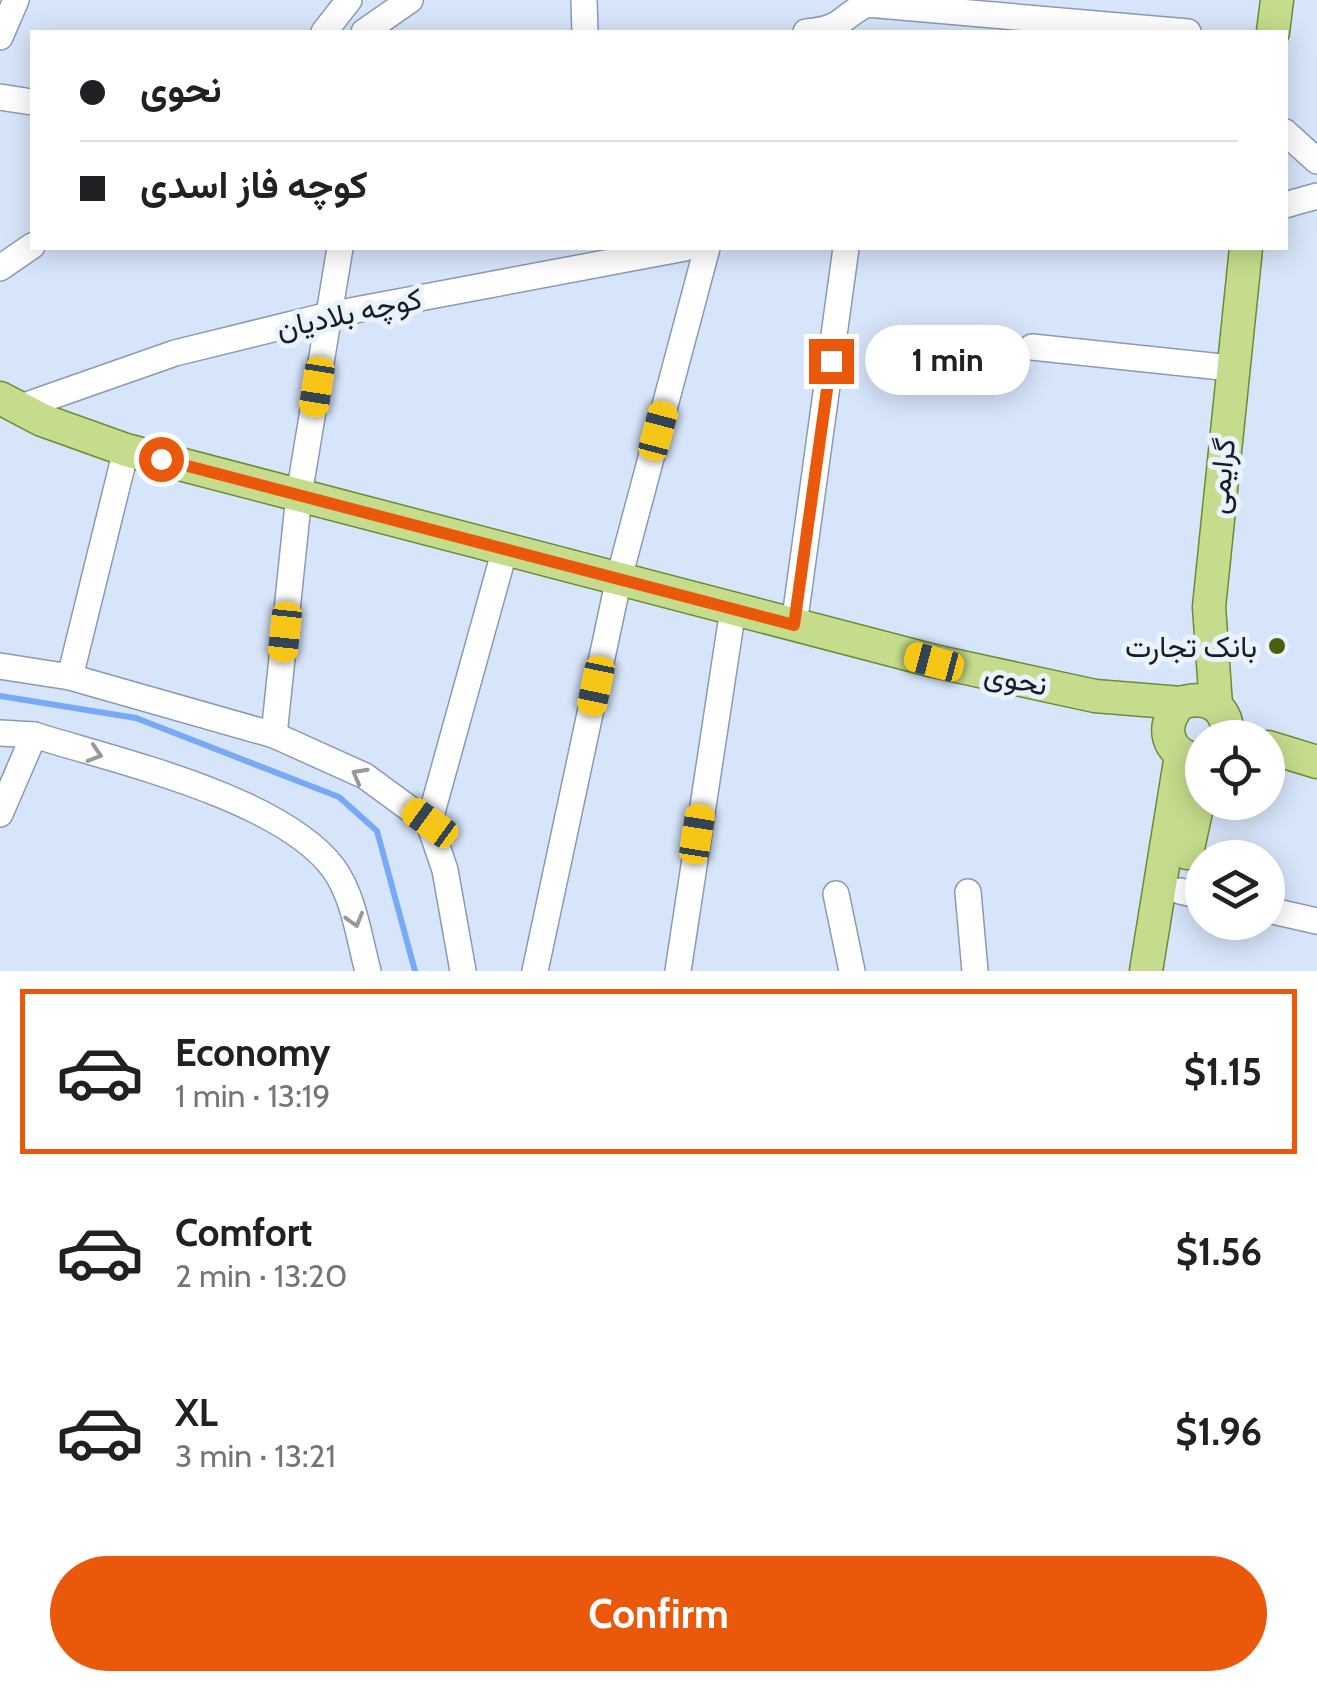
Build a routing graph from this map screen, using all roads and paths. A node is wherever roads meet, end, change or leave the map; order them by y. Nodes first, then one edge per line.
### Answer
1 (16, 0) edge
2 (350, 0) edge
3 (410, 0) edge
4 (584, 0) edge
5 (1277, 0) edge
6 (326, 30) edge
7 (371, 30) edge
8 (584, 30) edge
9 (829, 30) edge
10 (1165, 30) edge
11 (1273, 30) edge
12 (0, 37) edge
13 (0, 97) edge
14 (30, 102) edge
15 (1288, 135) edge
16 (1317, 161) edge
17 (1317, 196) edge
18 (1288, 204) edge
19 (30, 247) edge
20 (340, 250) edge
21 (674, 250) edge
22 (705, 250) edge
23 (846, 250) edge
24 (1246, 250) edge
25 (0, 268) edge
26 (329, 315) junction
27 (1032, 347) dead end
28 (1231, 368) junction
29 (16, 411) edge
30 (126, 450) junction
31 (299, 496) junction
32 (505, 549) junction
33 (619, 578) junction
34 (733, 609) junction
35 (794, 625) junction
36 (0, 666) edge
37 (70, 677) junction
38 (1095, 696) junction
39 (1213, 720) edge
40 (1185, 721) edge
41 (0, 733) edge
42 (274, 734) junction
43 (34, 735) junction
44 (1185, 752) edge
45 (1285, 752) edge
46 (1317, 762) edge
47 (0, 814) edge
48 (430, 823) junction
49 (968, 892) dead end
50 (836, 894) dead end
51 (1285, 913) edge
52 (1185, 916) edge
53 (1317, 920) edge
54 (368, 971) edge
55 (463, 971) edge
56 (535, 971) edge
57 (678, 971) edge
58 (852, 971) edge
59 (975, 971) edge
60 (1146, 971) edge
61 (1168, 971) edge

1 - 12 street
2 - 6 street
3 - 7 street
4 - 8 street
5 - 11 main road
9 - 10 street
13 - 14 street
15 - 16 street
17 - 18 street
19 - 25 street
20 - 26 street
21 - 26 street, کوچه بلادیان
22 - 33 street
23 - 35 street
24 - 28 main road, گرایمی
26 - 29 street, کوچه بلادیان
26 - 31 street
27 - 28 street
28 - 39 main road, گرایمی
29 - 30 main road, نحوی
30 - 31 main road, نحوی
30 - 37 street
31 - 32 main road, نحوی
31 - 42 street
32 - 33 main road, نحوی
32 - 48 street
33 - 34 main road, نحوی
33 - 56 street
34 - 35 main road, نحوی
34 - 57 street
35 - 38 main road, نحوی
36 - 37 street
37 - 42 street
38 - 39 main road, نحوی
38 - 44 main road
40 - 44 main road
41 - 43 street
48 -> 42 street
43 - 47 street
43 -> 54 street
44 - 60 main road
45 - 46 main road
48 - 55 street
49 - 59 street
50 - 58 street
51 - 53 street
52 - 61 main road

